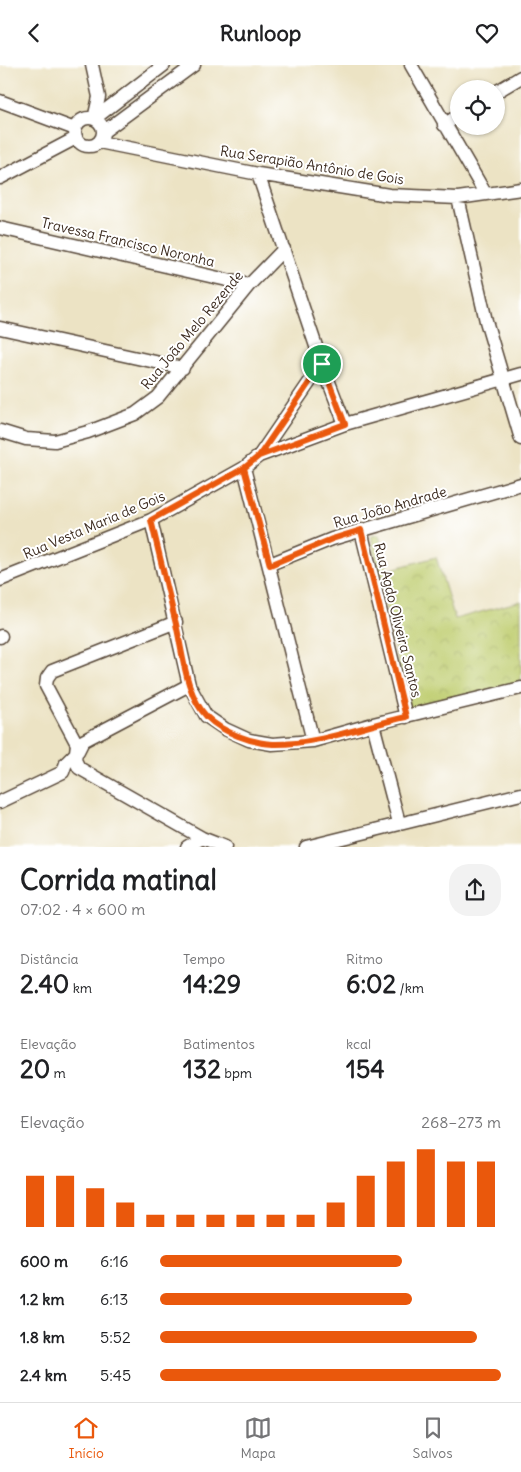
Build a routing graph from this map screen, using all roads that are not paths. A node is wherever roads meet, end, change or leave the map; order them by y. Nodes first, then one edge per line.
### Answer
1 (92, 65) edge
2 (164, 65) edge
3 (194, 65) edge
4 (411, 65) edge
5 (521, 77) edge
6 (505, 87) edge
7 (0, 101) edge
8 (94, 119) junction
9 (450, 121) edge
10 (444, 125) junction
11 (75, 133) junction
12 (101, 137) junction
13 (258, 174) junction
14 (0, 178) edge
15 (521, 189) edge
16 (485, 193) junction
17 (458, 199) junction
18 (0, 228) edge
19 (284, 249) junction
20 (249, 285) junction
21 (0, 328) edge
22 (322, 364) junction
23 (183, 368) junction
24 (521, 374) edge
25 (503, 379) junction
26 (345, 424) junction
27 (0, 431) edge
28 (521, 439) edge
29 (259, 456) junction
30 (244, 468) junction
31 (521, 484) edge
32 (151, 520) junction
33 (361, 530) junction
34 (270, 565) junction
35 (3, 579) edge
36 (176, 622) junction
37 (189, 685) junction
38 (521, 688) edge
39 (406, 717) junction
40 (373, 724) junction
41 (313, 741) junction
42 (75, 753) junction
43 (521, 793) edge
44 (0, 802) edge
45 (399, 823) junction
46 (202, 838) junction
47 (187, 847) edge
48 (225, 847) edge
49 (306, 847) edge

1 - 8 street
2 - 8 street
3 - 12 street
4 - 10 street
5 - 6 street
7 - 11 street
8 - 11 street
8 - 12 street
9 - 10 street
10 - 16 street
11 - 12 street
11 - 14 street
12 - 13 street, Rua Serapião Antônio de Gois
13 - 17 street, Rua Serapião Antônio de Gois
13 - 19 street
15 - 16 street, Rua Serapião Antônio de Gois
16 - 17 street, Rua Serapião Antônio de Gois
17 - 25 street
18 - 20 street, Travessa Francisco Noronha
19 - 20 street, Rua João Melo Rezende
19 - 22 street
20 - 23 street, Rua João Melo Rezende
21 - 23 street
22 - 26 street
22 - 29 street, Rua Vesta Maria de Gois
23 - 27 street, Rua João Melo Rezende
24 - 25 street
25 - 26 street
25 - 28 street
26 - 29 street
29 - 30 street, Rua Vesta Maria de Gois
30 - 32 street, Rua Vesta Maria de Gois
30 - 34 street
31 - 33 street, Rua João Andrade
32 - 35 street, Rua Vesta Maria de Gois
32 - 36 street
33 - 34 street, Rua João Andrade
33 - 39 street, Rua Agdo Oliveira Santos
34 - 41 street
36 - 37 street
36 - 42 street
37 - 41 street
37 - 42 street
38 - 39 street
39 - 40 street
40 - 41 street
40 - 45 street
42 - 44 street
42 - 46 street
43 - 45 street
45 - 49 street
46 - 47 street
46 - 48 street

